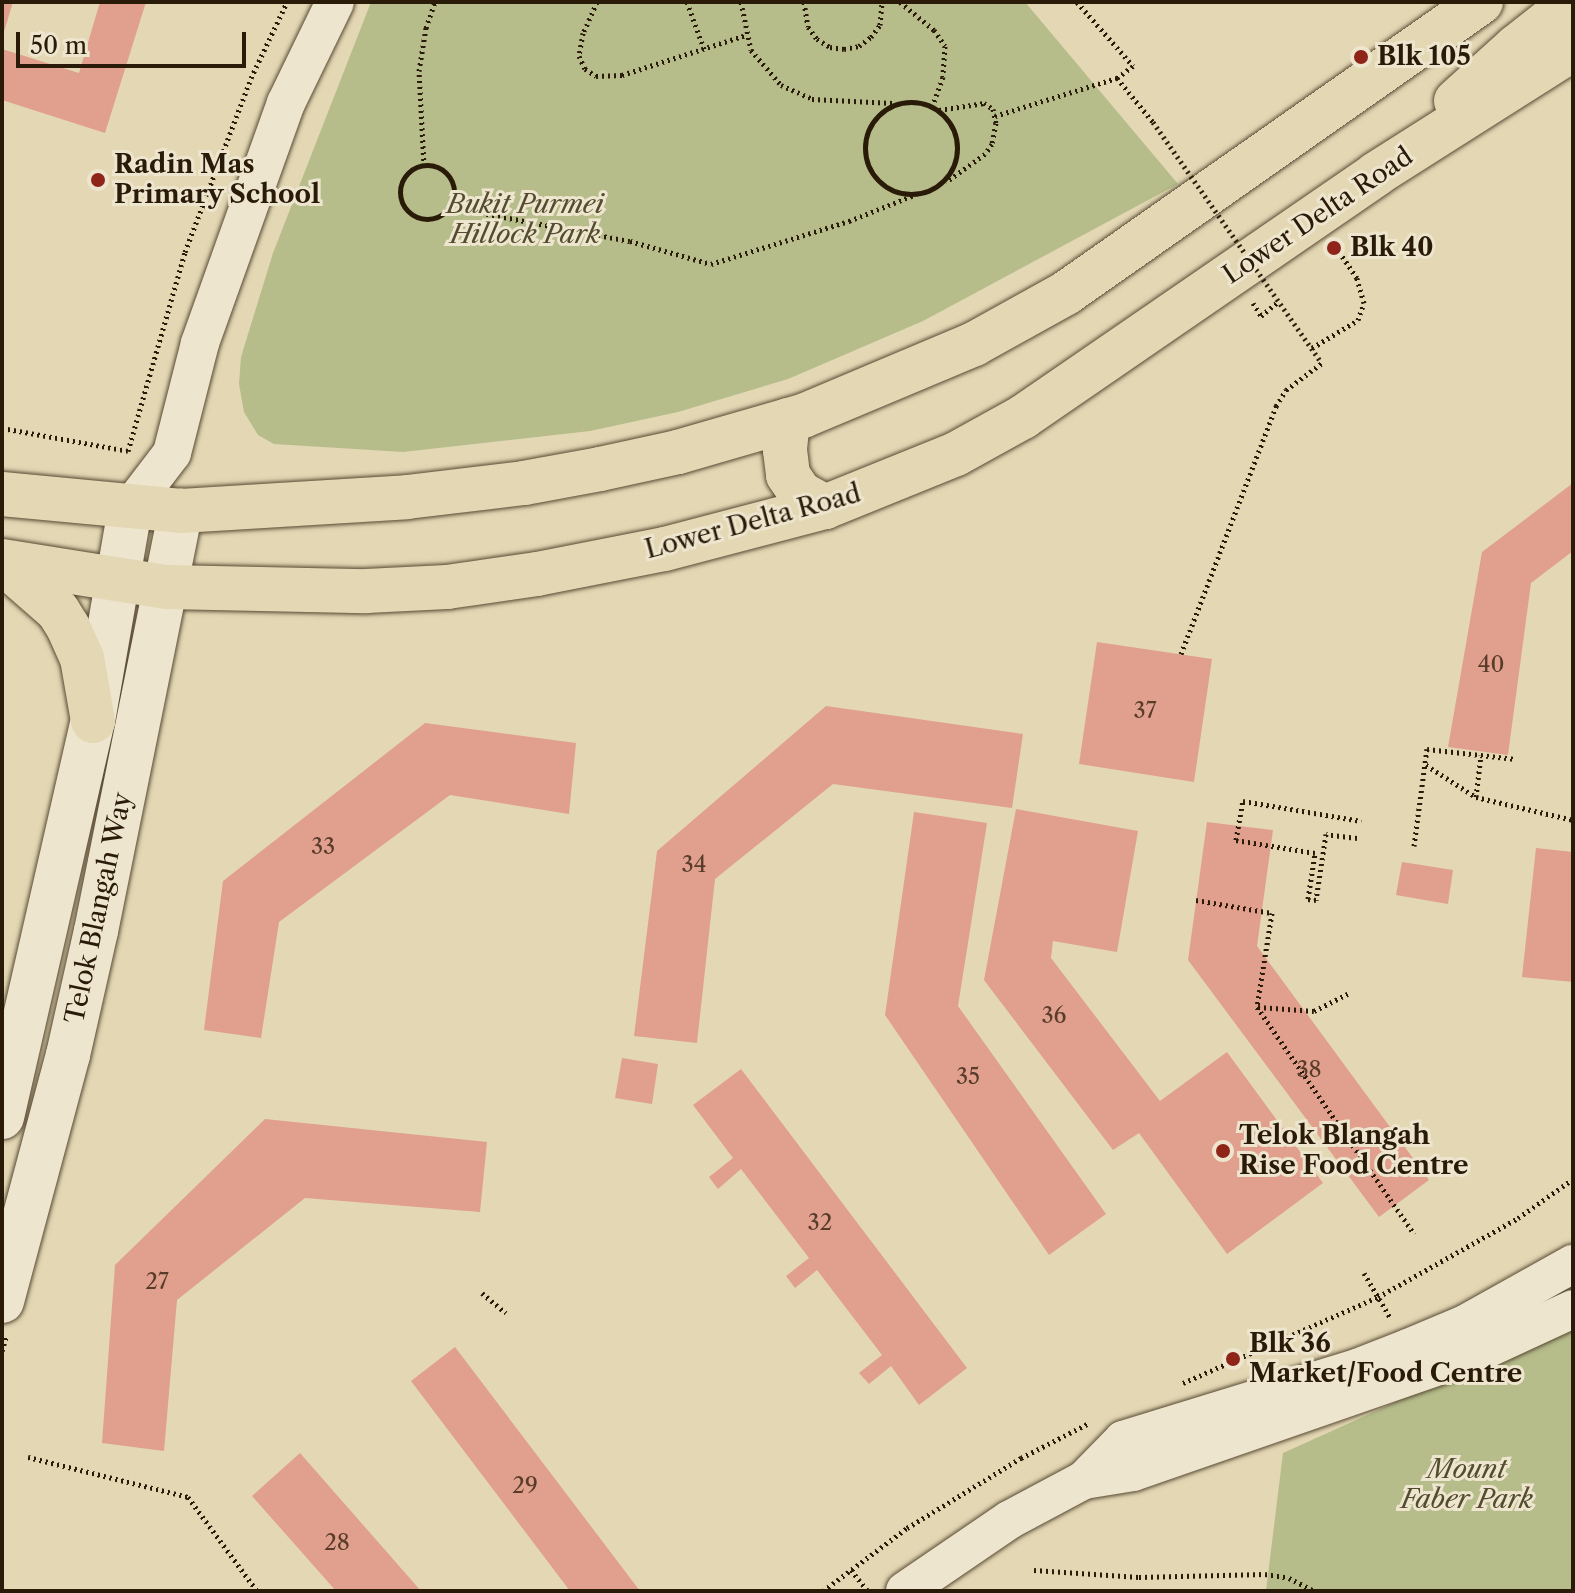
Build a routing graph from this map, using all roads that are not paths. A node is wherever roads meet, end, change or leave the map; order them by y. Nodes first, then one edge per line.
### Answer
1 (335, 2) edge
2 (1481, 2) edge
3 (1573, 2) edge
4 (1567, 62) edge
5 (1376, 174) junction
6 (788, 420) junction
7 (168, 462) junction
8 (2, 494) edge
9 (825, 507) junction
10 (130, 508) junction
11 (181, 511) junction
12 (2, 562) edge
13 (115, 579) junction
14 (167, 587) junction
15 (93, 721) junction
16 (2, 1117) edge
17 (1560, 1270) edge
18 (2, 1301) edge
19 (1569, 1311) edge
20 (1084, 1480) junction
21 (905, 1591) edge

1 - 7 street
2 - 6 main road
3 - 5 main road
4 - 5 main road, Lower Delta Road
5 - 9 main road, Lower Delta Road
6 - 9 main road
6 - 11 main road
7 - 10 street
7 - 11 street
8 - 10 main road
9 - 14 main road, Lower Delta Road
10 - 11 main road
10 - 13 main road, Telok Blangah Way
11 - 14 main road, Telok Blangah Way
12 - 13 main road, Lower Delta Road
12 - 15 main road
13 - 14 main road, Lower Delta Road
13 - 15 main road, Telok Blangah Way
14 - 18 main road, Telok Blangah Way
15 - 16 main road, Telok Blangah Way
17 - 19 street
17 - 20 street
19 - 20 street
20 - 21 street

